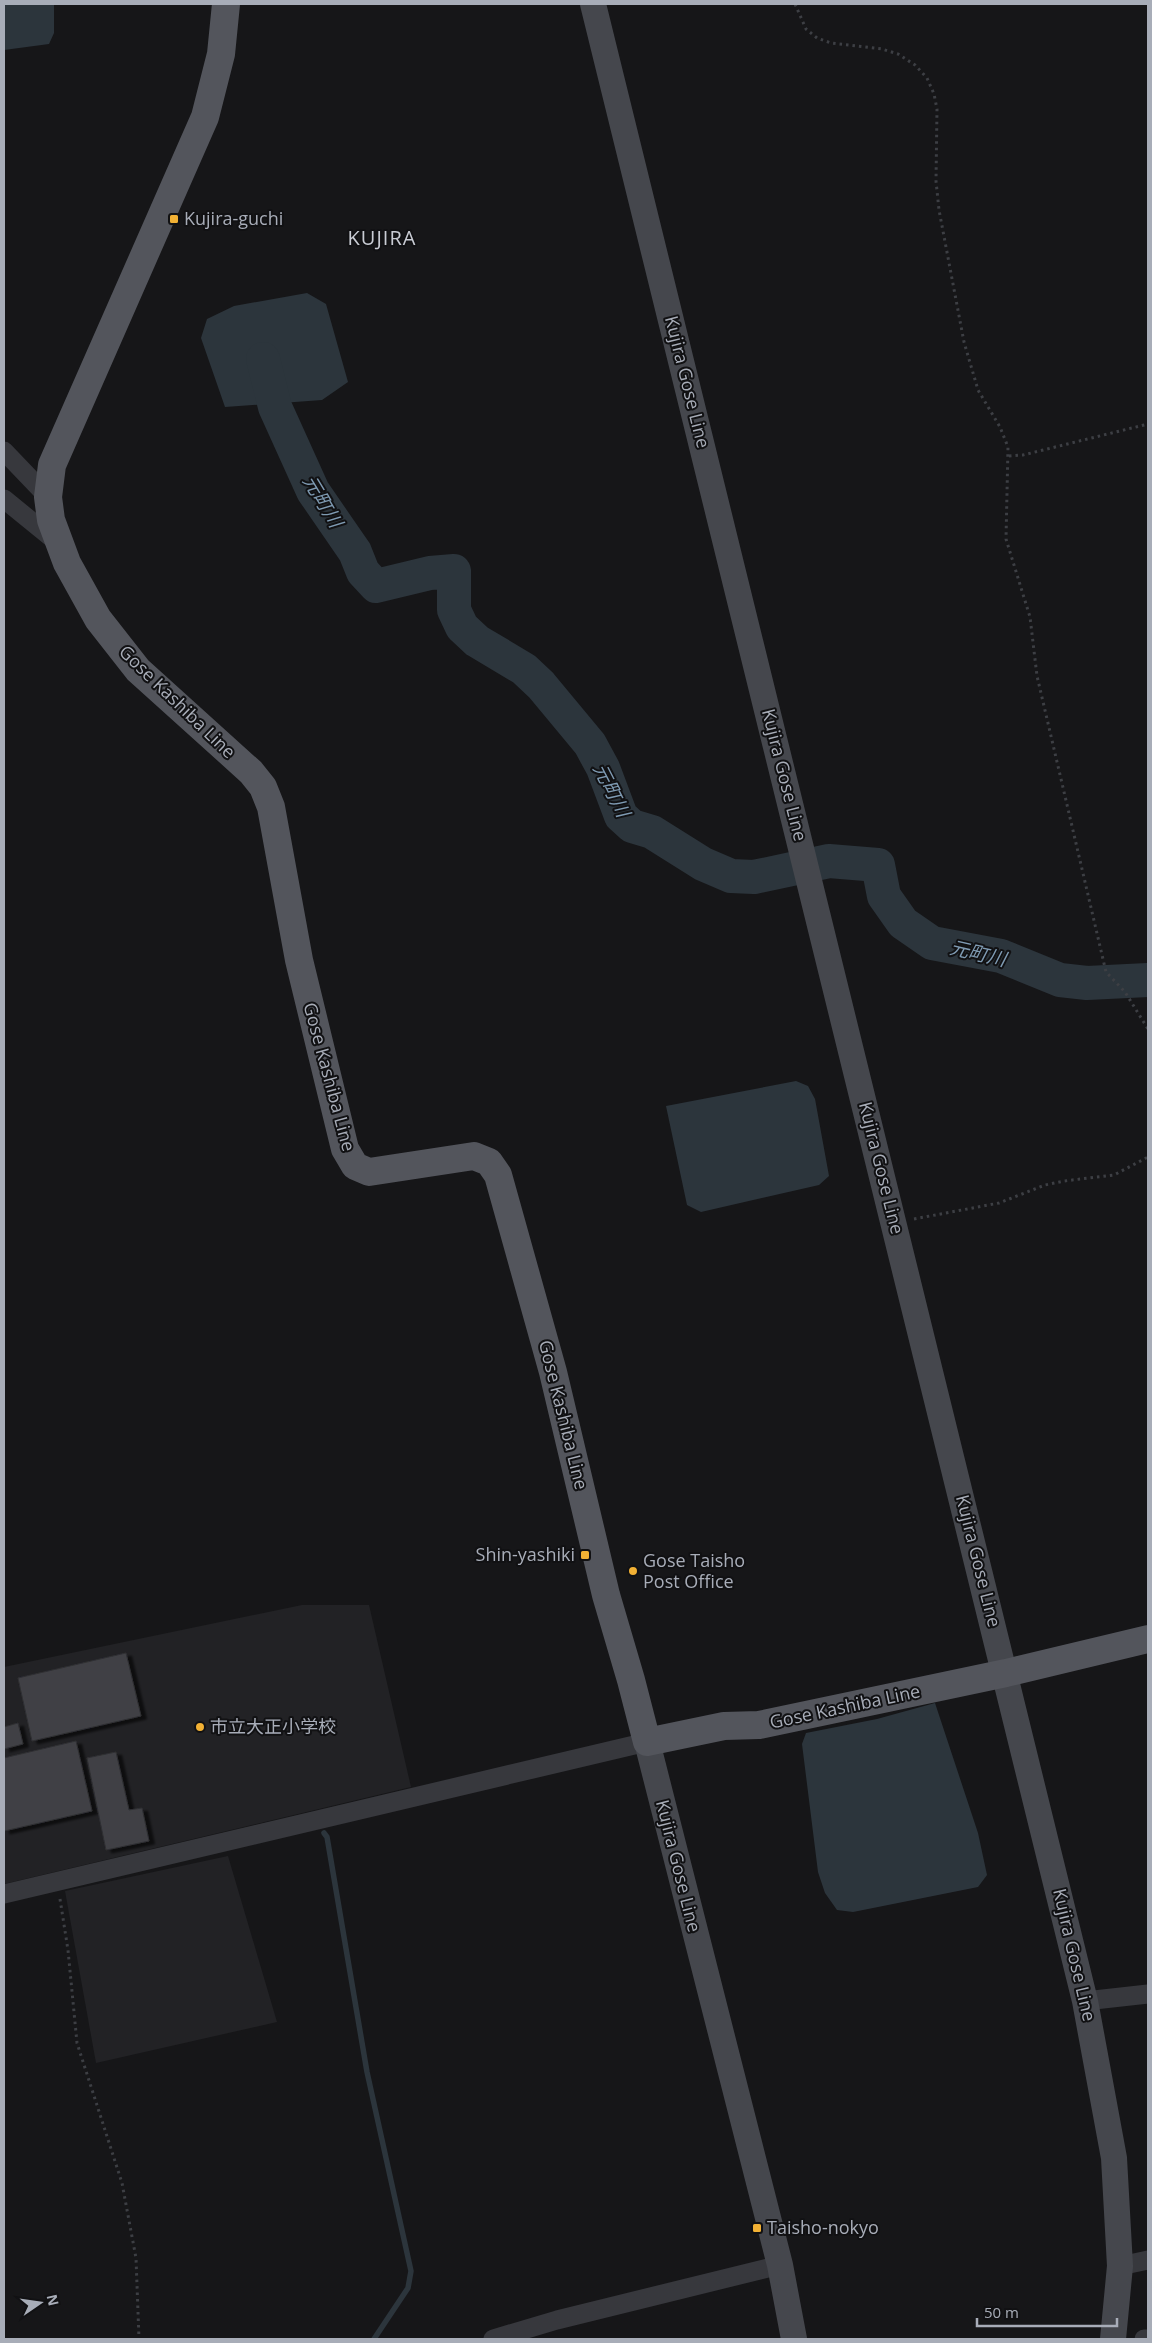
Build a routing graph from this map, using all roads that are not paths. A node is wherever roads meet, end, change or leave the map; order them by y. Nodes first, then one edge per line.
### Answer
1 (226, 4) edge
2 (593, 4) edge
3 (4, 451) edge
4 (48, 497) junction
5 (4, 498) edge
6 (58, 542) junction
7 (1148, 1639) edge
8 (1006, 1673) junction
9 (647, 1742) junction
10 (4, 1894) edge
11 (1148, 1994) edge
12 (1086, 2001) junction
13 (1148, 2260) edge
14 (780, 2265) junction
15 (1120, 2266) junction
16 (1148, 2338) edge
17 (493, 2339) edge
18 (794, 2339) edge
19 (1113, 2339) edge
20 (1144, 2339) edge

1 - 4 main road, Gose Kashiba Line
2 - 8 main road, Kujira Gose Line
3 - 4 street
4 - 6 main road, Gose Kashiba Line
5 - 6 street
6 - 9 main road, Gose Kashiba Line
7 - 8 main road, Gose Kashiba Line
8 - 9 main road, Gose Kashiba Line
8 - 12 main road, Kujira Gose Line
9 - 10 street
9 - 14 main road, Kujira Gose Line
11 - 12 street
12 - 15 main road, Kujira Gose Line
13 - 15 street
14 - 17 street
14 - 18 main road, Kujira Gose Line
15 - 19 main road, Kujira Gose Line
16 - 20 street

